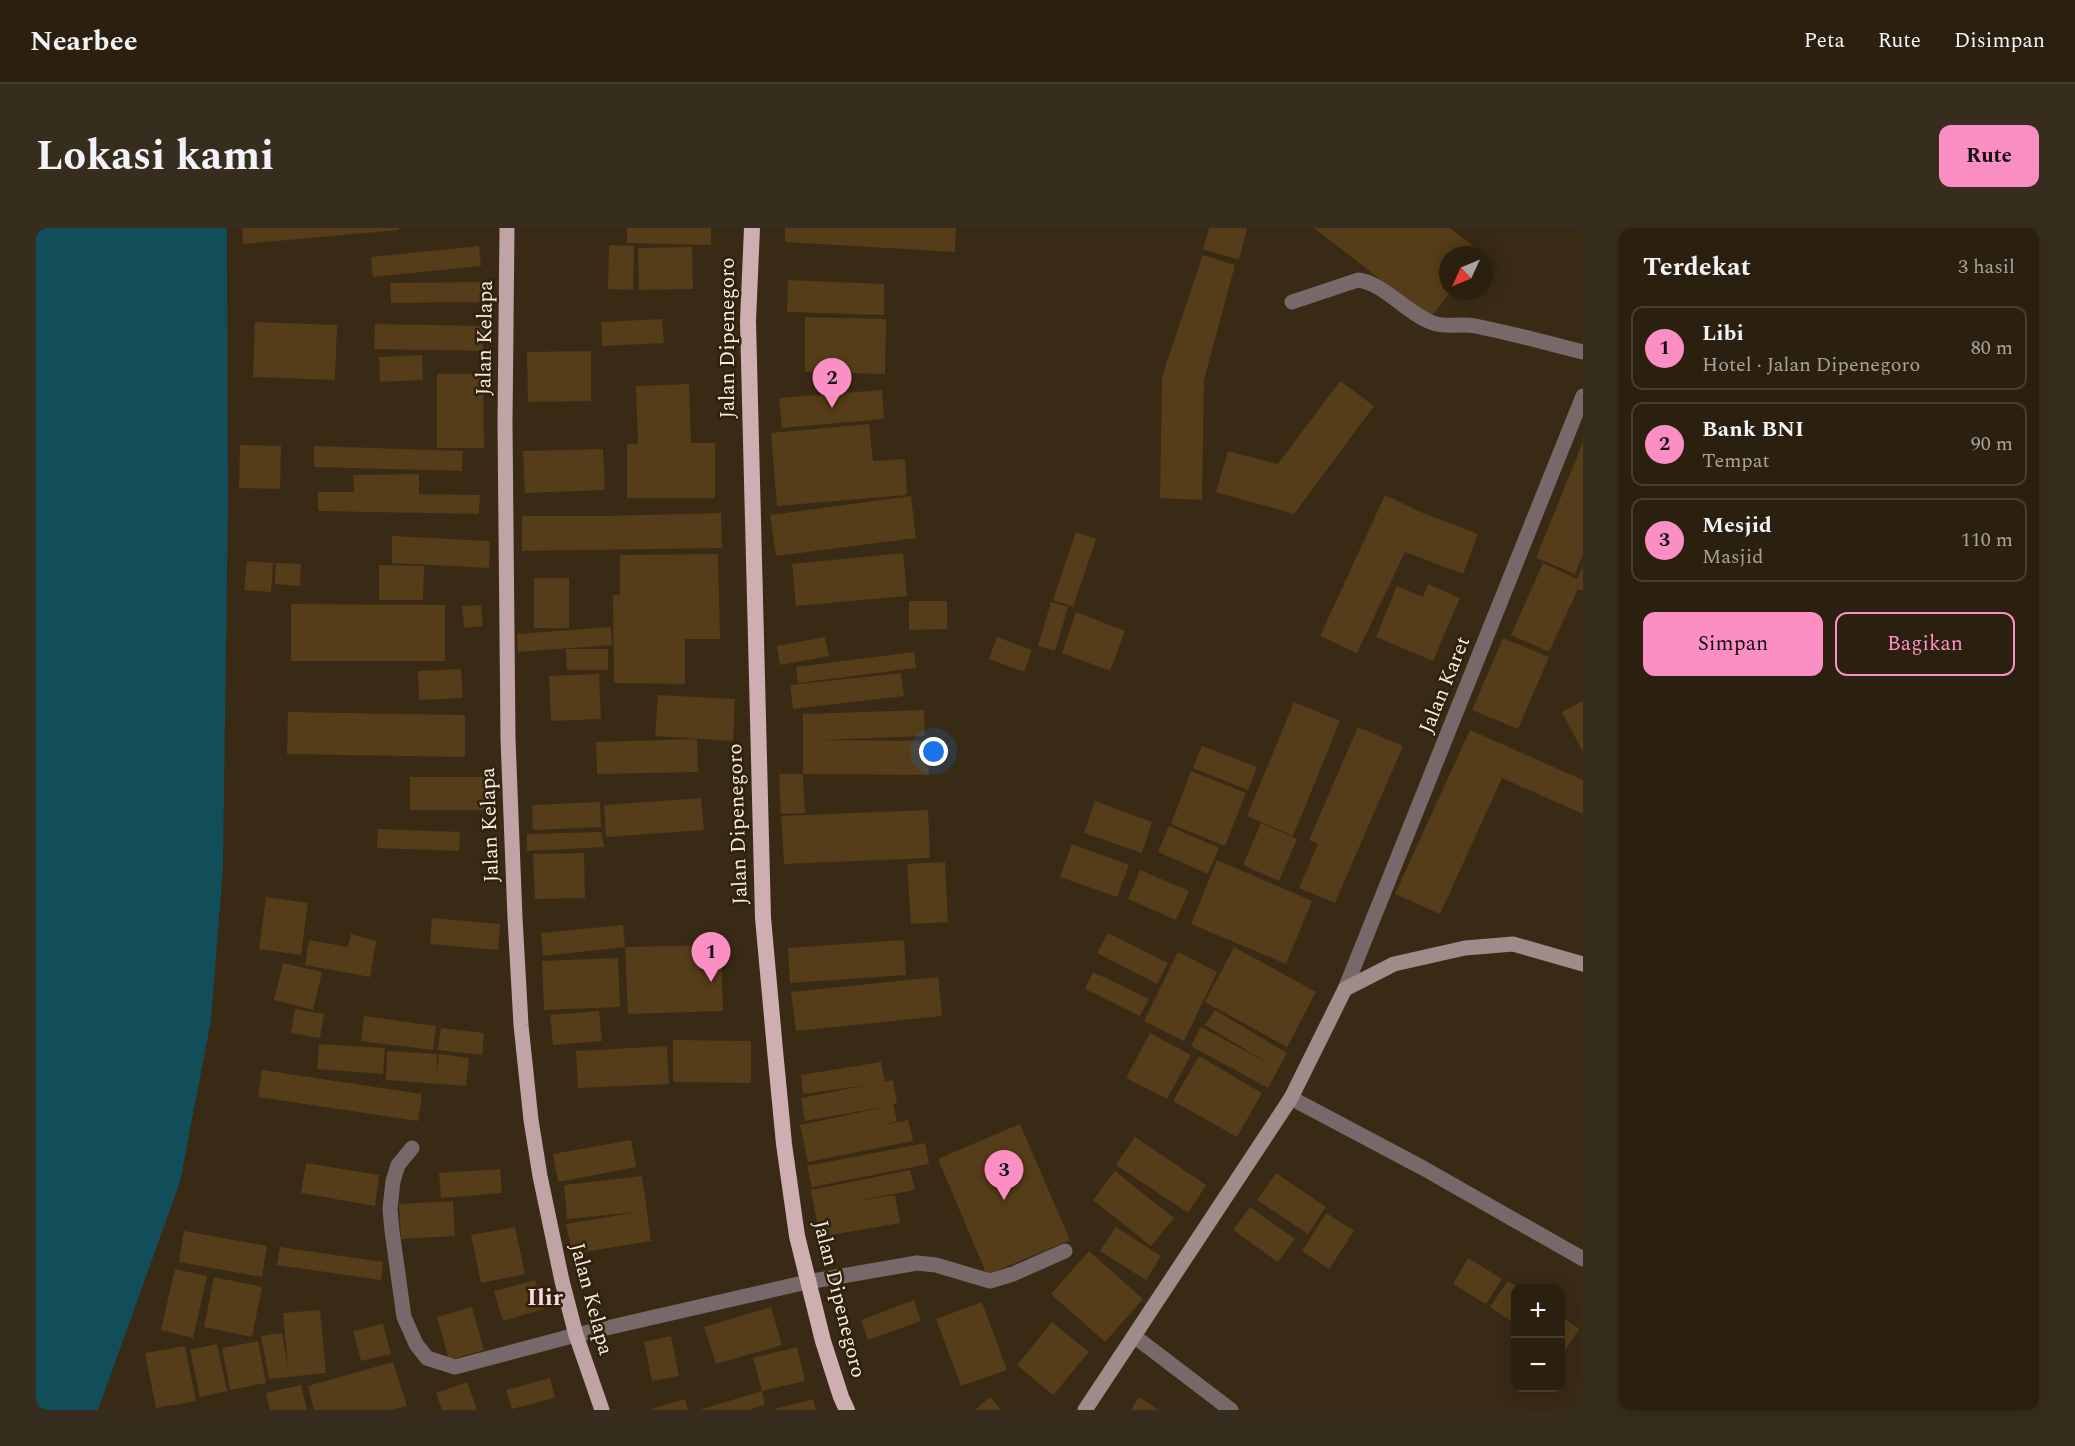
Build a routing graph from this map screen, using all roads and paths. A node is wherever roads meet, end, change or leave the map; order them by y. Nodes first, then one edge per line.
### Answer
1 (507, 228) edge
2 (752, 228) edge
3 (1292, 302) dead end
4 (1583, 352) edge
5 (1583, 396) edge
6 (1583, 964) edge
7 (1345, 989) junction
8 (1291, 1098) junction
9 (412, 1148) dead end
10 (1065, 1251) dead end
11 (1583, 1259) edge
12 (807, 1282) junction
13 (576, 1335) junction
14 (1134, 1336) junction
15 (602, 1410) edge
16 (847, 1410) edge
17 (1085, 1410) edge
18 (1232, 1410) edge

1 - 13 main road, Jalan Kelapa
2 - 12 highway, Jalan Dipenegoro
3 - 4 street
5 - 7 street, Jalan Karet
6 - 7 main road
7 - 8 main road
8 - 11 street
8 - 14 main road
9 - 13 street
10 - 12 street
12 - 13 street
12 - 16 highway, Jalan Dipenegoro
13 - 15 main road, Jalan Kelapa
14 - 17 main road
14 - 18 street

